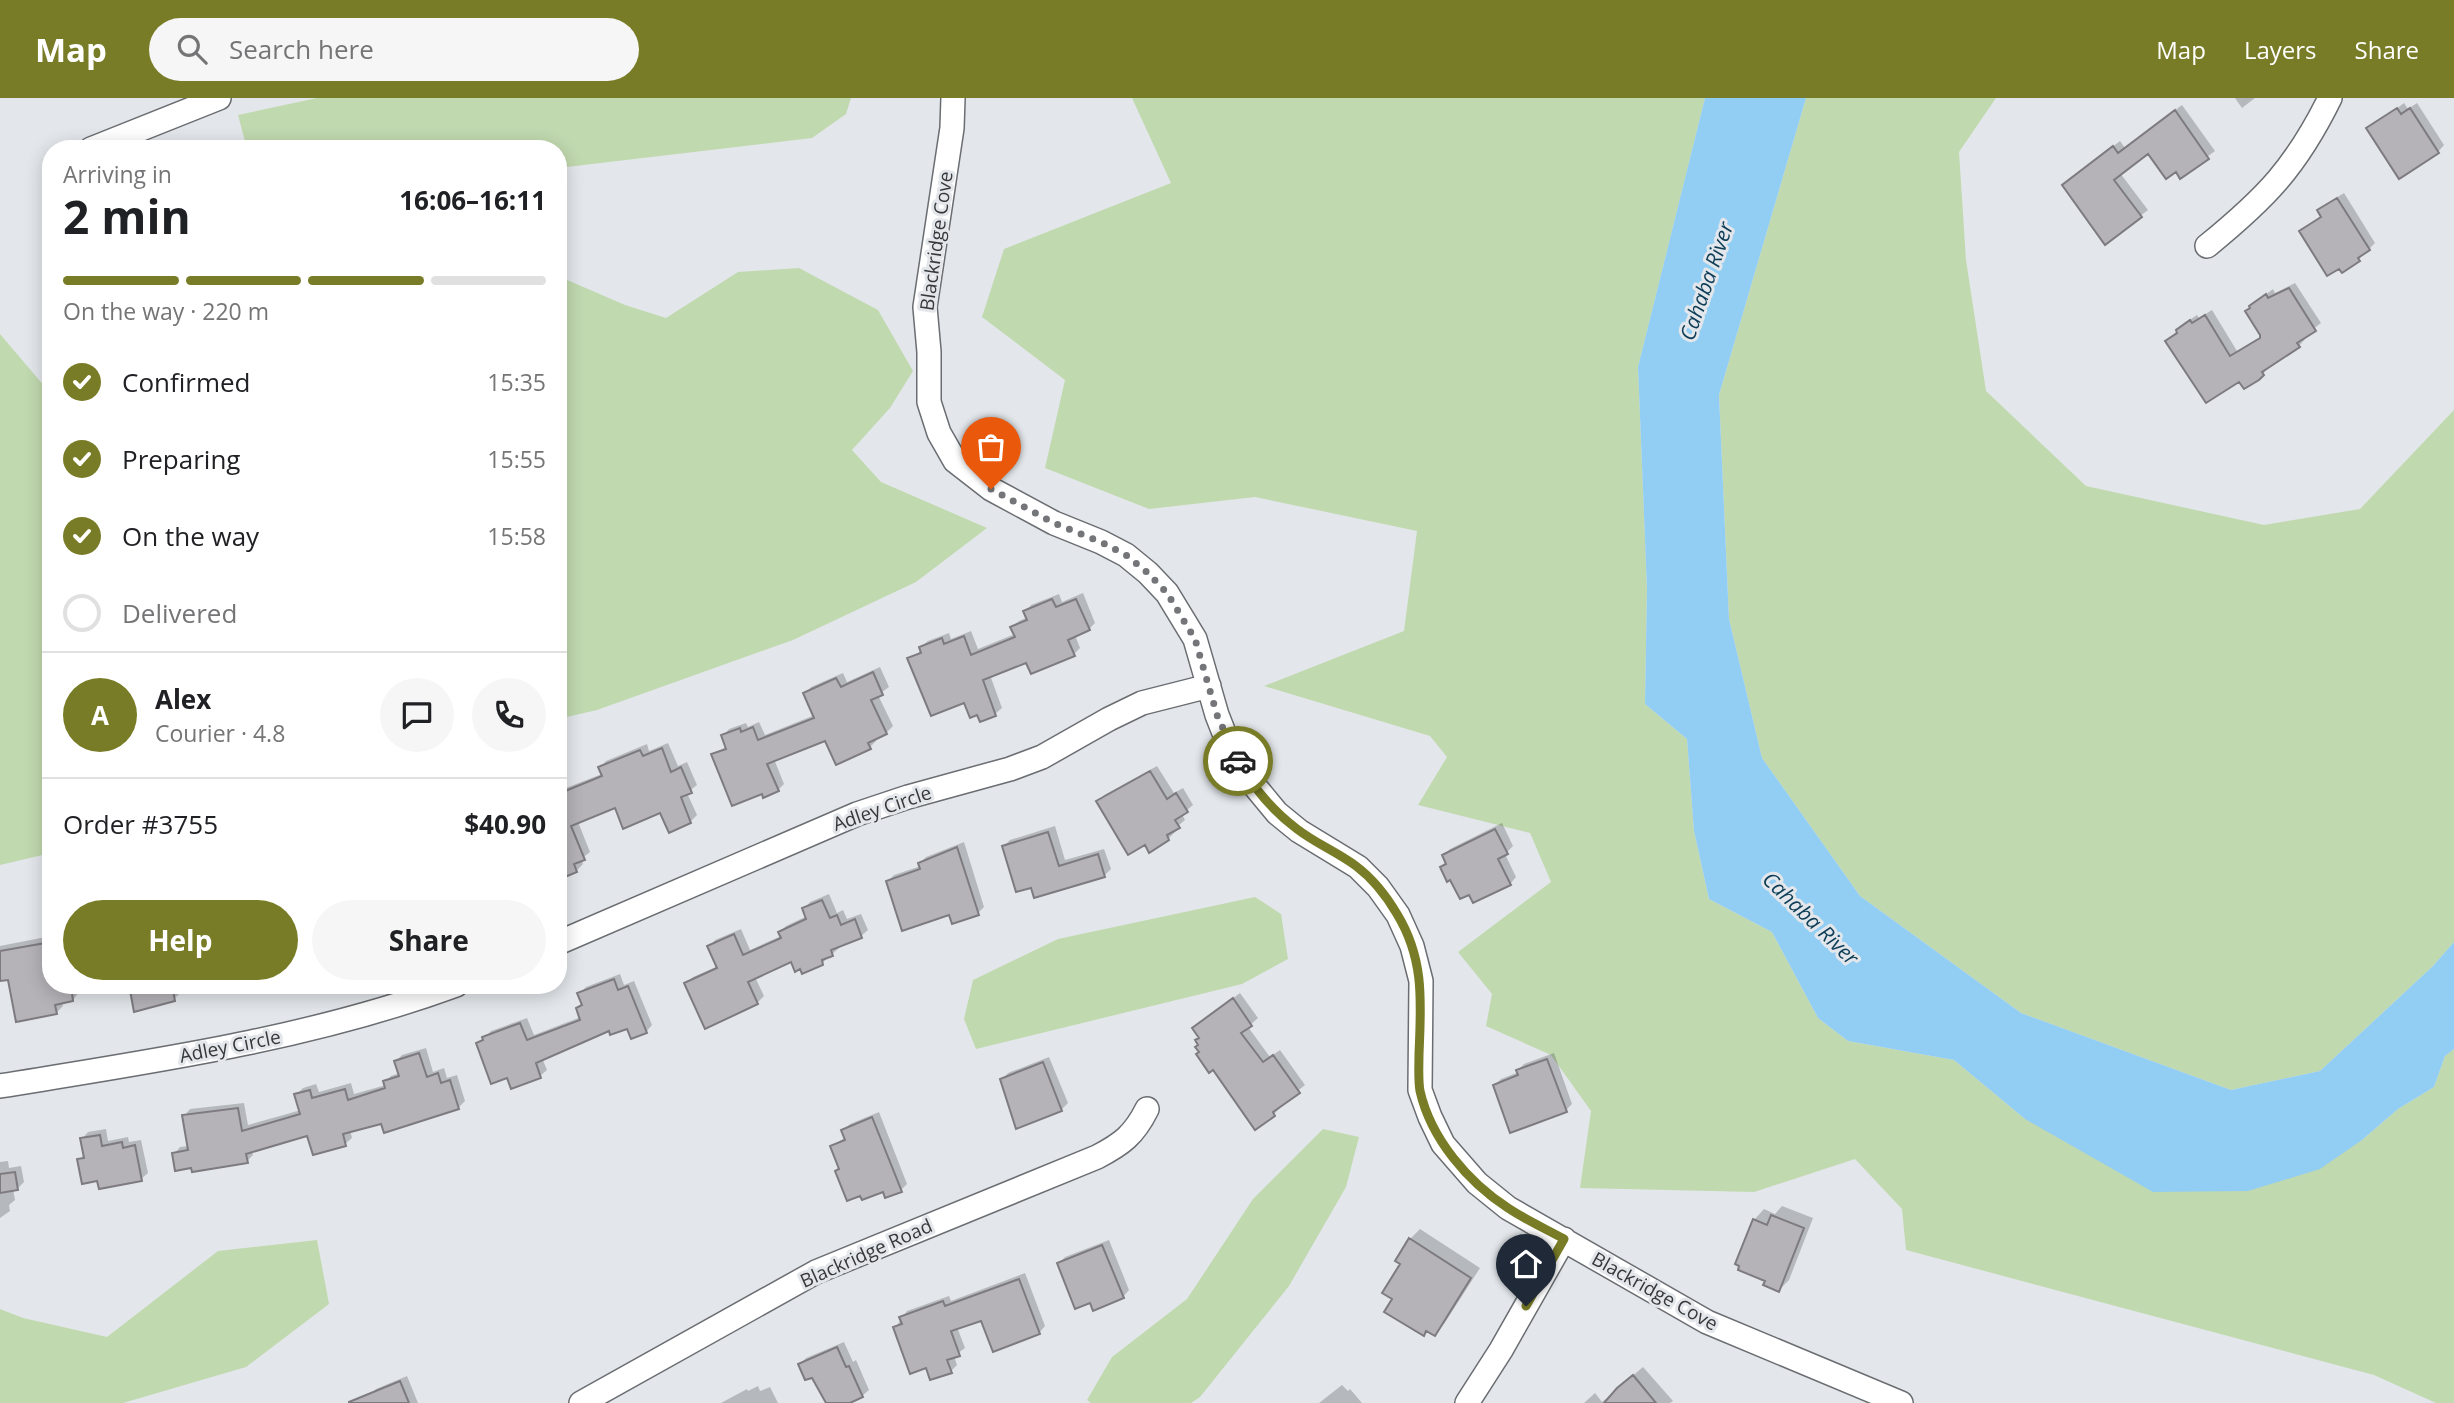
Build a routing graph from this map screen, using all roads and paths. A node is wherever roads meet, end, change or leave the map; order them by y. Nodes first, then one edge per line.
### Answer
1 (219, 98) edge
2 (953, 98) edge
3 (2330, 98) edge
4 (109, 140) edge
5 (2207, 246) dead end
6 (1209, 686) junction
7 (567, 939) edge
8 (429, 994) edge
9 (0, 1087) edge
10 (1147, 1109) dead end
11 (1564, 1239) junction
12 (581, 1403) edge
13 (1466, 1403) edge
14 (1900, 1403) edge

1 - 4 street
2 - 6 street, Blackridge Cove
3 - 5 street
6 - 7 street, Adley Circle
6 - 11 street, Blackridge Cove
8 - 9 street, Adley Circle
10 - 12 street, Blackridge Road
11 - 13 street
11 - 14 street, Blackridge Cove

